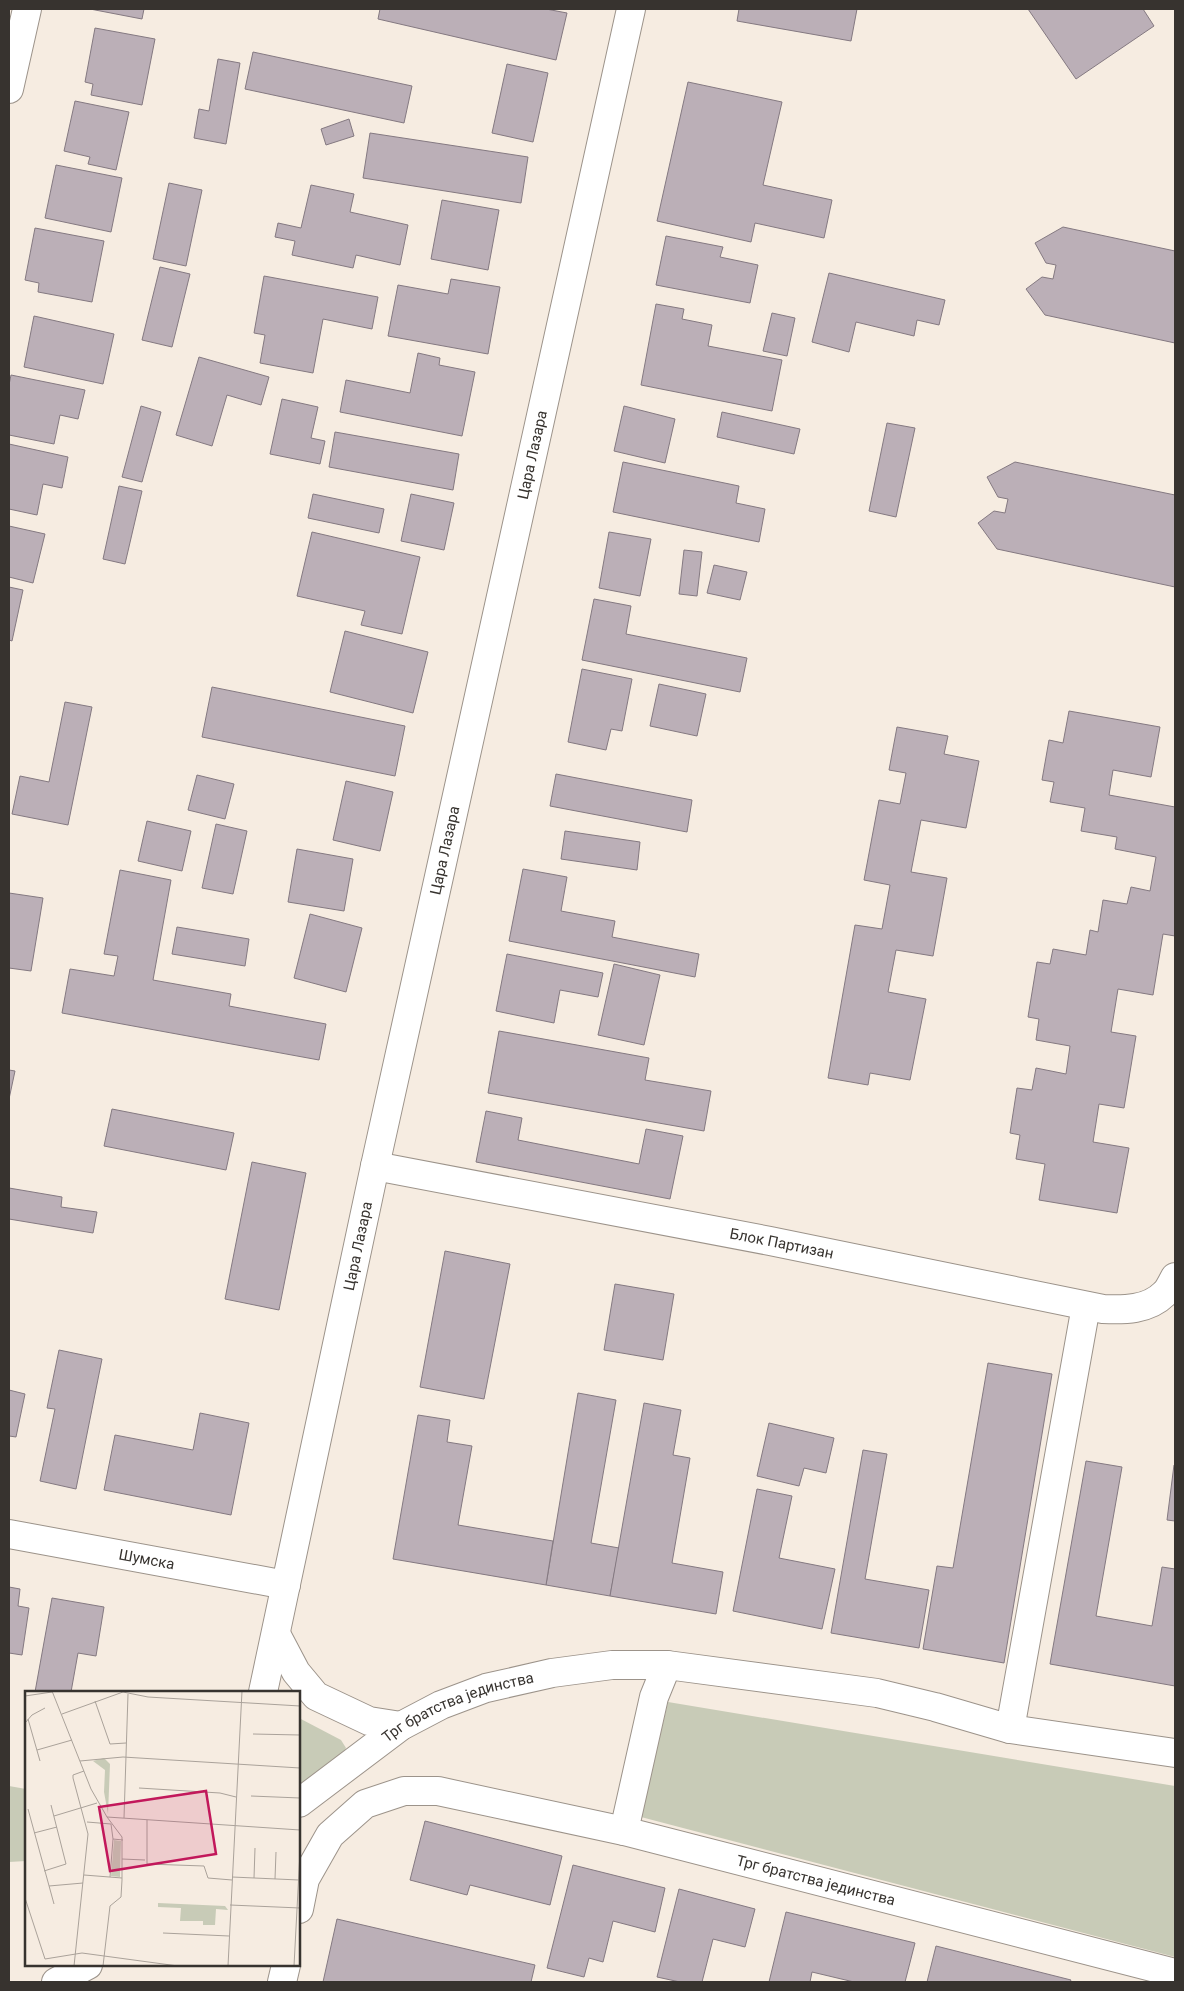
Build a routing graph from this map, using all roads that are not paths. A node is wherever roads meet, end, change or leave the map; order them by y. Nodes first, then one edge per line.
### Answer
1 (27, 9) edge
2 (631, 9) edge
3 (9, 89) edge
4 (375, 1166) junction
5 (1175, 1277) edge
6 (1086, 1306) junction
7 (9, 1534) edge
8 (286, 1586) junction
9 (276, 1634) junction
10 (667, 1664) junction
11 (263, 1691) edge
12 (401, 1726) junction
13 (1010, 1729) junction
14 (1175, 1753) edge
15 (300, 1802) edge
16 (624, 1831) junction
17 (300, 1905) edge
18 (86, 1966) edge
19 (286, 1966) edge
20 (1175, 1974) edge
21 (56, 1982) edge
22 (282, 1982) edge

1 - 3 street
2 - 4 street, Цара Лазара
4 - 6 street, Блок Партизан
4 - 8 street, Цара Лазара
5 - 6 street, Блок Партизан
6 - 13 street
7 - 8 street, Шумска
8 - 9 street, Цара Лазара
9 - 11 street, Цара Лазара
9 - 12 street
10 - 12 street, Трг братства јединства
10 - 13 street, Трг братства јединства
10 - 16 street
12 - 15 street, Трг братства јединства
13 - 14 street, Трг братства јединства
16 - 17 street, Трг братства јединства
16 - 20 street, Трг братства јединства
18 - 21 street
19 - 22 street

